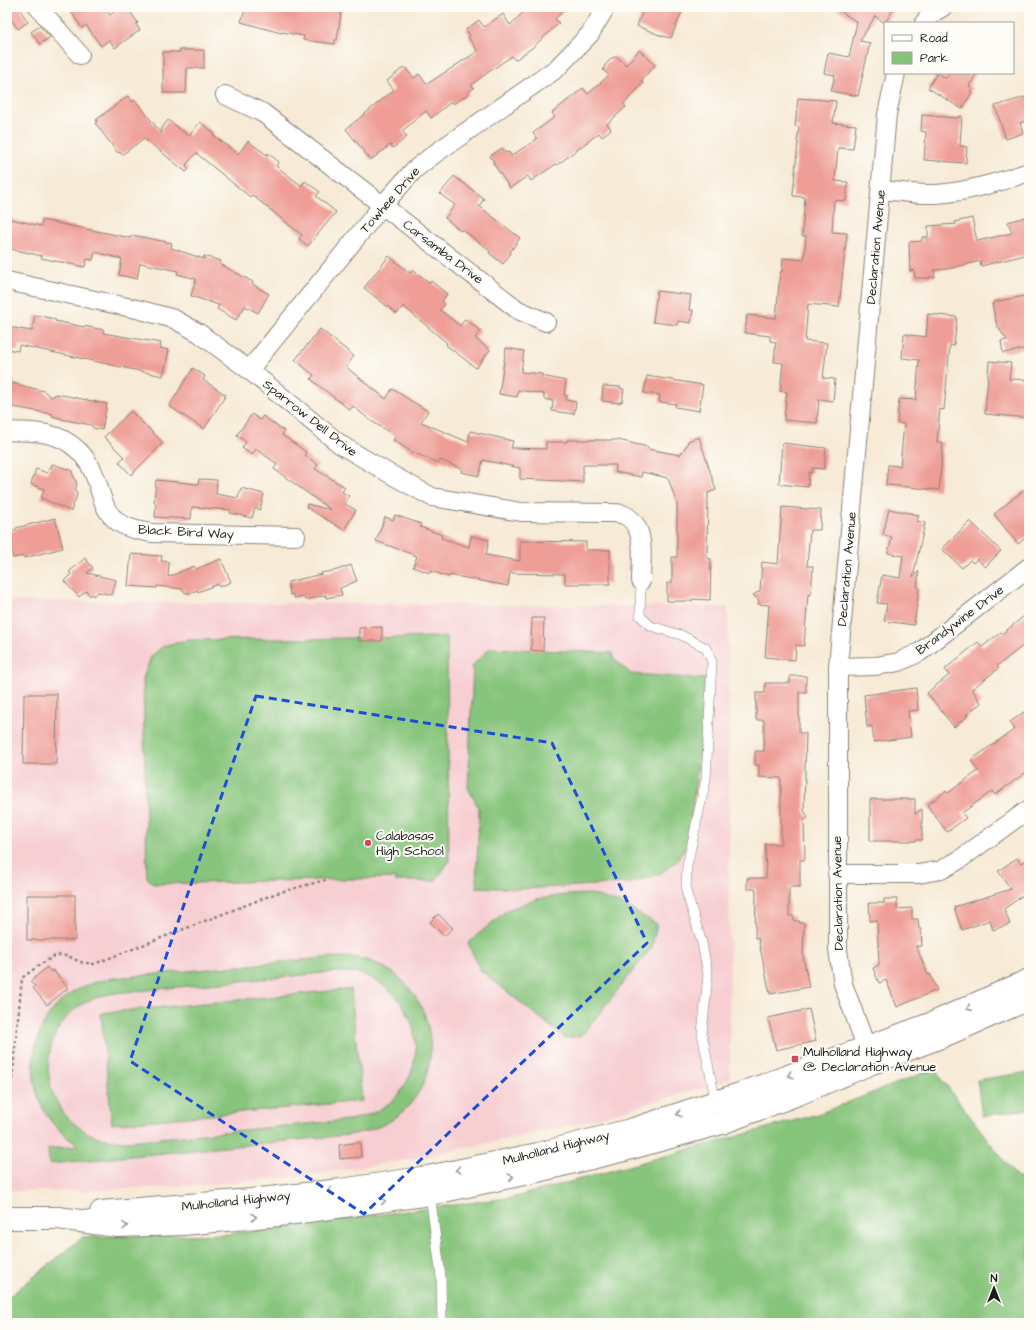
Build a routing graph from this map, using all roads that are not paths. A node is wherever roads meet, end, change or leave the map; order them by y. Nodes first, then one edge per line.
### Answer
1 (38, 7) edge
2 (606, 7) edge
3 (942, 7) edge
4 (925, 22) edge
5 (80, 55) dead end
6 (896, 74) edge
7 (225, 95) dead end
8 (1029, 172) edge
9 (881, 190) junction
10 (382, 206) junction
11 (7, 281) edge
12 (546, 322) dead end
13 (249, 370) junction
14 (7, 431) edge
15 (296, 536) dead end
16 (1029, 567) edge
17 (641, 581) joint
18 (838, 667) junction
19 (1029, 809) edge
20 (838, 874) junction
21 (1029, 980) edge
22 (1029, 999) edge
23 (869, 1055) junction
24 (719, 1112) junction
25 (429, 1185) junction
26 (7, 1218) edge
27 (442, 1323) edge

1 - 5 street
2 - 10 street, Towhee Drive
3 - 4 street
6 - 9 street, Declaration Avenue
7 - 10 street, Carsamba Drive
8 - 9 street
9 - 18 street, Declaration Avenue
10 - 12 street, Carsamba Drive
10 - 13 street, Towhee Drive
11 - 13 street, Sparrow Dell Drive
13 - 17 street, Sparrow Dell Drive
14 - 15 street, Black Bird Way
16 - 18 street, Brandywine Drive
17 - 24 lane
18 - 20 street, Declaration Avenue
19 - 20 street
20 - 23 street, Declaration Avenue
21 -> 23 main road, Mulholland Highway
22 - 23 main road, Mulholland Highway
23 - 24 main road, Mulholland Highway
24 - 25 main road, Mulholland Highway
25 - 26 main road, Mulholland Highway
25 - 27 lane

